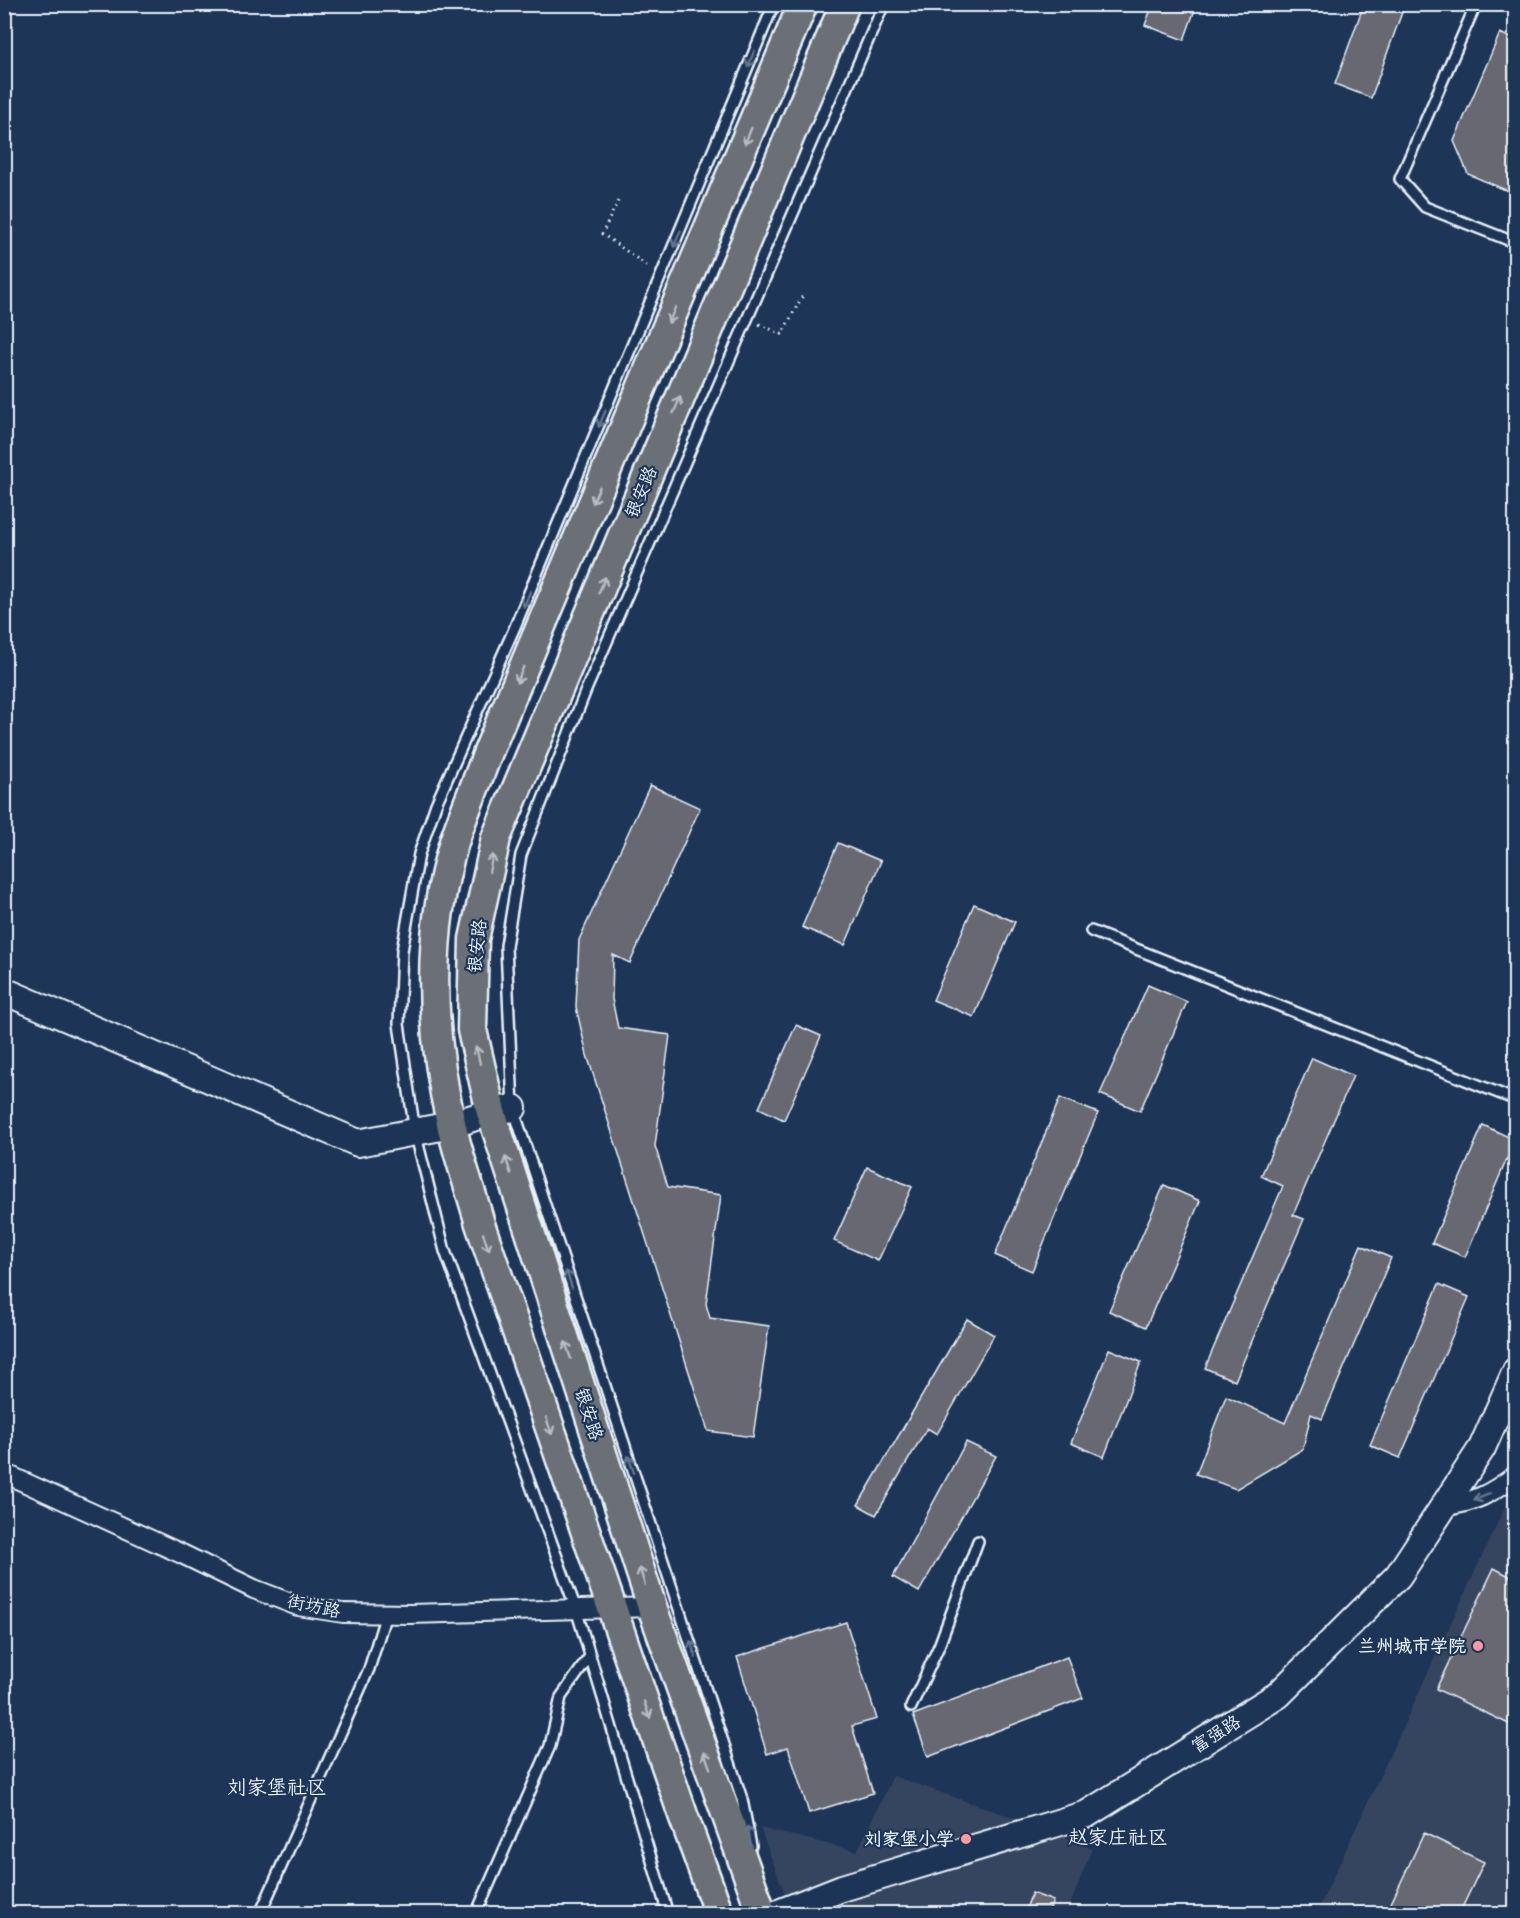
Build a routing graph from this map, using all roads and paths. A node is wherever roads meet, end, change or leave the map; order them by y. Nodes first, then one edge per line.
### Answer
1 (774, 4) edge
2 (803, 4) edge
3 (845, 4) edge
4 (884, 4) edge
5 (1476, 4) edge
6 (618, 201) dead end
7 (1515, 243) edge
8 (661, 276) junction
9 (803, 295) dead end
10 (748, 319) junction
11 (1091, 931) dead end
12 (4, 991) edge
13 (1515, 1100) edge
14 (502, 1110) junction
15 (451, 1125) junction
16 (415, 1132) junction
17 (1515, 1371) edge
18 (4, 1473) edge
19 (1515, 1475) edge
20 (1444, 1506) junction
21 (978, 1541) dead end
22 (652, 1607) junction
23 (612, 1608) junction
24 (576, 1609) junction
25 (386, 1614) junction
26 (590, 1656) junction
27 (911, 1707) dead end
28 (260, 1914) edge
29 (476, 1914) edge
30 (668, 1914) edge
31 (719, 1914) edge
32 (762, 1914) edge
33 (776, 1914) edge

1 -> 8 lane
2 -> 15 main road
14 -> 3 main road, 银安路
4 - 10 lane
5 - 7 lane
6 - 8 path
8 -> 16 lane
9 - 10 path
10 - 14 lane
11 - 13 lane
12 - 16 main road
14 - 15 main road
22 -> 14 main road, 银安路
32 -> 14 lane
15 - 16 main road
15 -> 23 main road
16 - 24 lane
17 - 20 main road, 富强路
18 - 25 street, 街坊路
19 -> 20 street
20 - 33 main road, 富强路
21 - 27 lane
22 - 23 street, 街坊路
32 -> 22 main road, 银安路
23 - 24 street, 街坊路
23 -> 31 main road
24 - 25 street, 街坊路
24 - 26 lane
25 - 28 lane
26 - 29 lane
26 - 30 lane

